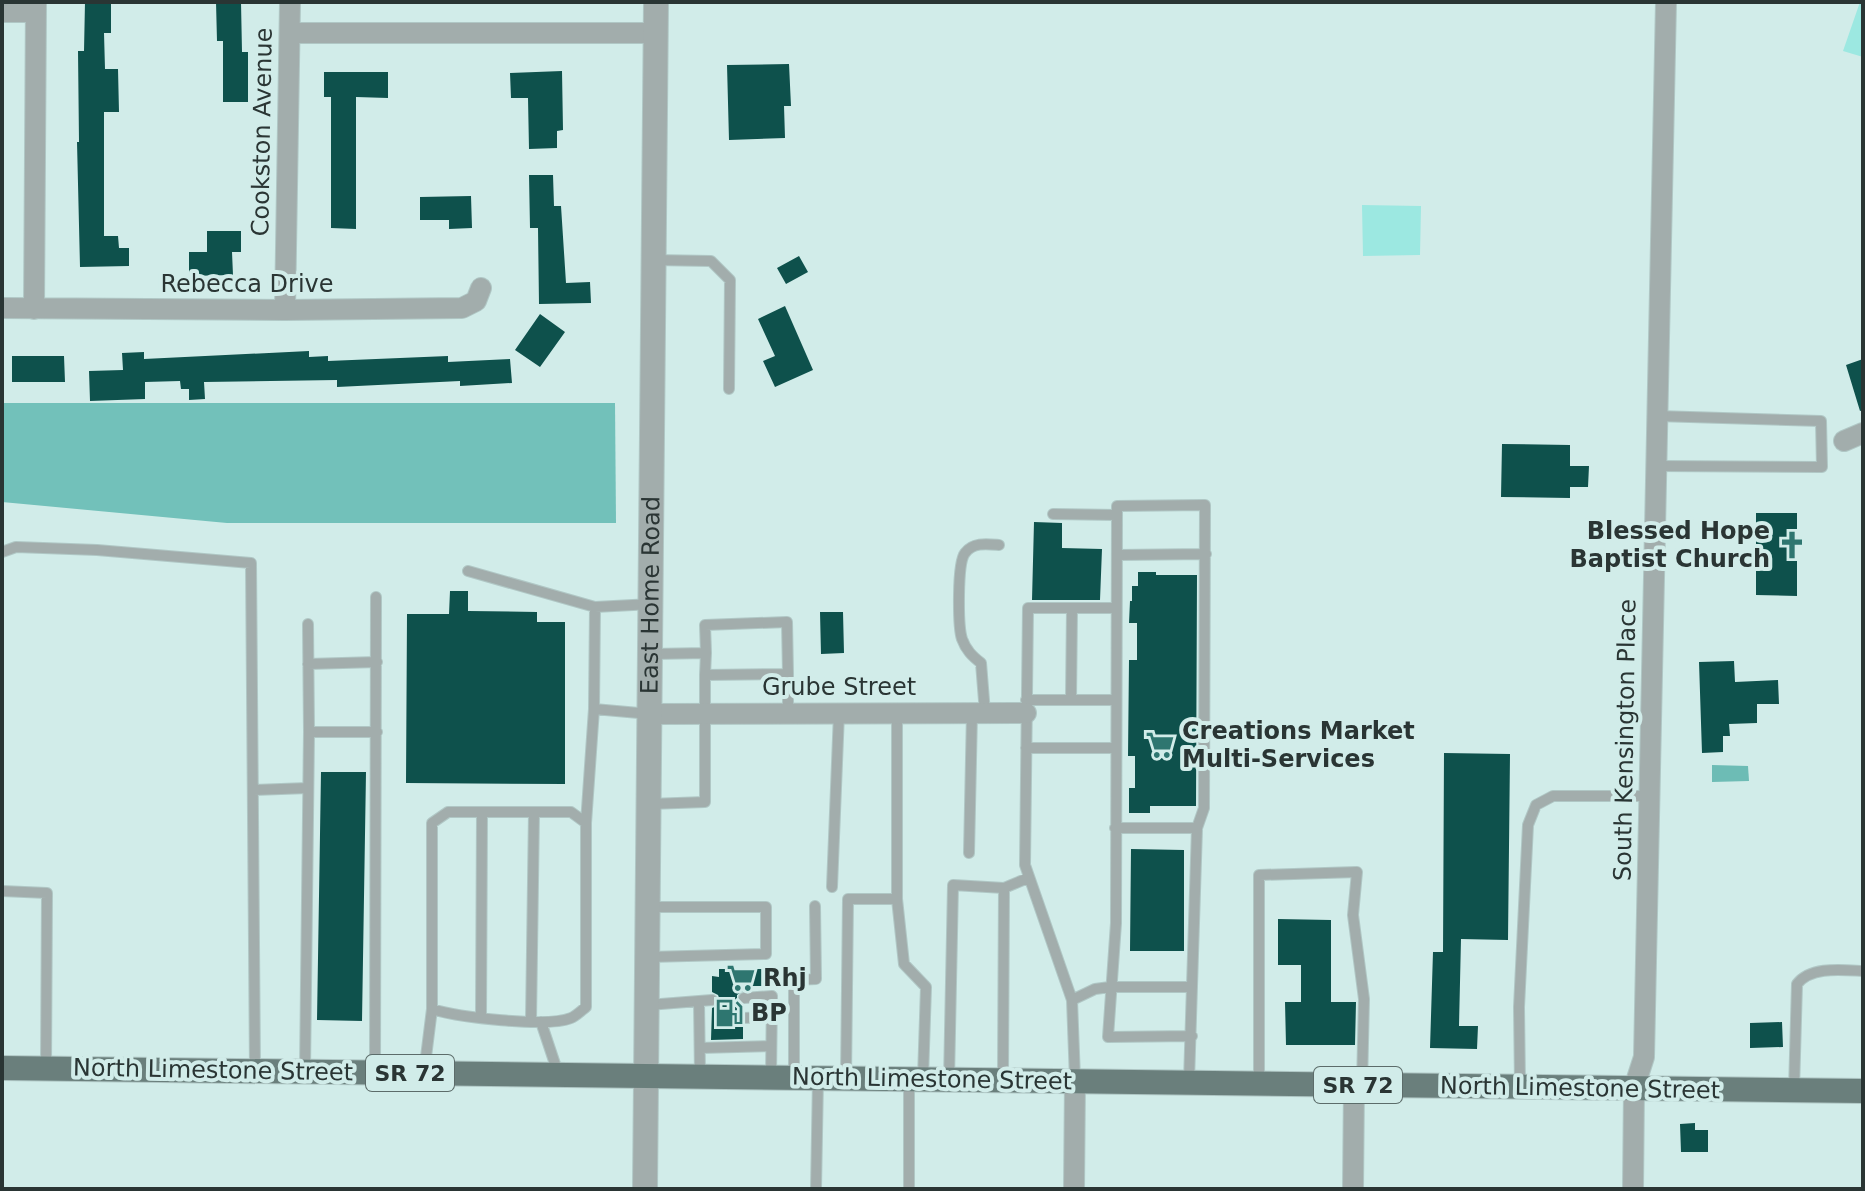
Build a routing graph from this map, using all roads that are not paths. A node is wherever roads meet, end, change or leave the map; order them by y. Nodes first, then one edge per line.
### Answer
1 (290, 2) edge
2 (656, 2) edge
3 (1666, 2) edge
4 (36, 7) edge
5 (2, 12) edge
6 (290, 33) junction
7 (656, 33) junction
8 (654, 260) junction
9 (481, 288) dead end
10 (2, 308) edge
11 (34, 309) junction
12 (285, 310) junction
13 (729, 389) dead end
14 (1657, 416) junction
15 (1656, 466) junction
16 (1053, 514) dead end
17 (1117, 515) junction
18 (999, 545) dead end
19 (2, 552) edge
20 (1206, 554) junction
21 (1117, 555) junction
22 (468, 571) dead end
23 (376, 597) dead end
24 (652, 604) junction
25 (595, 607) junction
26 (1072, 608) junction
27 (1116, 608) junction
28 (308, 624) dead end
29 (706, 653) junction
30 (652, 654) junction
31 (377, 662) junction
32 (308, 664) junction
33 (788, 674) junction
34 (705, 675) junction
35 (1071, 700) junction
36 (1115, 700) junction
37 (1026, 706) junction
38 (594, 709) junction
39 (788, 713) junction
40 (839, 713) junction
41 (897, 713) junction
42 (978, 713) junction
43 (651, 714) junction
44 (706, 714) junction
45 (309, 732) junction
46 (377, 732) junction
47 (1026, 748) junction
48 (1115, 748) junction
49 (308, 788) junction
50 (253, 790) junction
51 (1650, 796) junction
52 (650, 804) junction
53 (482, 812) junction
54 (534, 812) junction
55 (586, 823) junction
56 (1115, 828) junction
57 (1197, 828) junction
58 (969, 853) dead end
59 (1028, 878) junction
60 (832, 887) dead end
61 (1004, 888) junction
62 (2, 891) edge
63 (897, 899) junction
64 (815, 906) dead end
65 (650, 907) junction
66 (649, 957) junction
67 (1863, 971) edge
68 (1110, 987) junction
69 (1191, 987) junction
70 (744, 998) dead end
71 (712, 1000) dead end
72 (1072, 1000) junction
73 (699, 1001) junction
74 (648, 1005) junction
75 (432, 1009) junction
76 (481, 1017) junction
77 (772, 1017) junction
78 (743, 1018) dead end
79 (711, 1020) dead end
80 (699, 1021) junction
81 (536, 1022) junction
82 (1192, 1036) junction
83 (771, 1046) junction
84 (700, 1048) junction
85 (2, 1068) edge
86 (46, 1068) junction
87 (255, 1071) junction
88 (305, 1071) junction
89 (375, 1072) junction
90 (424, 1073) junction
91 (559, 1075) junction
92 (647, 1076) junction
93 (700, 1076) junction
94 (794, 1078) junction
95 (846, 1079) junction
96 (916, 1080) junction
97 (949, 1080) junction
98 (1003, 1080) junction
99 (1075, 1081) junction
100 (1189, 1083) junction
101 (1259, 1084) junction
102 (1358, 1085) junction
103 (1520, 1087) junction
104 (1634, 1088) junction
105 (1794, 1090) junction
106 (1863, 1091) edge
107 (645, 1189) edge
108 (816, 1189) edge
109 (909, 1189) edge
110 (1074, 1189) edge
111 (1353, 1189) edge
112 (1633, 1189) edge

1 - 6 street, Cookston Avenue
2 - 7 street, East Home Road
3 - 14 street, South Kensington Place
4 - 5 street
4 - 11 street
6 - 7 street
6 - 12 street, Cookston Avenue
7 - 8 street, East Home Road
8 - 13 lane
8 - 24 street, East Home Road
9 - 12 street, Rebecca Drive
10 - 11 street, Rebecca Drive
11 - 12 street, Rebecca Drive
14 - 15 street, South Kensington Place
14 - 15 lane
15 - 51 street, South Kensington Place
16 - 17 lane
17 - 20 lane
17 - 21 lane
18 - 42 lane
19 - 50 lane
20 - 21 lane
20 - 57 lane
21 - 27 lane
22 - 25 lane
23 - 31 lane
24 - 25 lane
24 - 30 street, East Home Road
25 - 38 lane
26 - 27 lane
26 - 35 lane
26 - 37 lane
27 - 36 lane
28 - 32 lane
29 - 30 lane
29 - 33 lane
29 - 34 lane
30 - 43 street, East Home Road
31 - 32 lane
31 - 46 lane
32 - 45 lane
33 - 34 lane
33 - 39 lane
34 - 44 lane
35 - 36 lane
35 - 37 lane
36 - 48 lane
37 - 42 street, Grube Street
37 - 47 lane
38 - 43 lane
38 - 55 lane
39 - 40 street, Grube Street
39 - 44 street, Grube Street
40 - 41 street, Grube Street
40 - 60 lane
41 - 42 street, Grube Street
41 - 63 lane
42 - 58 lane
43 - 44 street, Grube Street
43 - 52 street, East Home Road
44 - 52 lane
45 - 46 lane
45 - 49 lane
46 - 89 lane
47 - 48 lane
47 - 59 lane
48 - 56 lane
49 - 50 lane
49 - 88 lane
50 - 87 lane
51 - 103 lane
51 - 104 street, South Kensington Place
52 - 65 street, East Home Road
53 - 54 lane
53 - 75 lane
53 - 76 lane
54 - 55 lane
54 - 81 lane
55 - 81 lane
56 - 57 lane
56 - 68 lane
57 - 69 lane
59 - 61 lane
59 - 72 lane
61 - 97 lane
61 - 98 lane
62 - 86 lane
63 - 95 lane
63 - 96 lane
64 - 94 lane
65 - 66 street, East Home Road
65 - 66 lane
66 - 74 street, East Home Road
67 - 105 lane
68 - 69 lane
68 - 72 lane
68 - 82 lane
69 - 82 lane
70 - 77 lane
71 - 73 lane
72 - 99 lane
73 - 74 lane
73 - 80 lane
74 - 92 street, East Home Road
75 - 76 lane
75 - 90 lane
76 - 81 lane
77 - 78 lane
77 - 83 lane
79 - 80 lane
80 - 84 lane
81 - 91 lane
82 - 100 lane
83 - 84 lane
83 - 94 lane
84 - 93 lane
85 - 86 main road, North Limestone Street / SR 72
86 - 87 main road, North Limestone Street / SR 72
87 - 88 main road, North Limestone Street / SR 72
88 - 89 main road, North Limestone Street / SR 72
89 - 90 main road, North Limestone Street / SR 72
90 - 91 main road, North Limestone Street / SR 72
91 - 92 main road, North Limestone Street / SR 72
92 - 93 main road, North Limestone Street / SR 72
92 - 107 street, East Home Road
93 - 94 main road, North Limestone Street / SR 72
94 - 95 main road, North Limestone Street / SR 72
94 - 108 lane
95 - 96 main road, North Limestone Street / SR 72
96 - 97 main road, North Limestone Street / SR 72
96 - 109 lane
97 - 98 main road, North Limestone Street / SR 72
98 - 99 main road, North Limestone Street / SR 72
99 - 100 main road, North Limestone Street / SR 72
99 - 110 street
100 - 101 main road, North Limestone Street / SR 72
101 - 102 main road, North Limestone Street / SR 72
101 - 102 lane
102 - 103 main road, North Limestone Street / SR 72
102 - 111 street
103 - 104 main road, North Limestone Street / SR 72
104 - 105 main road, North Limestone Street / SR 72
104 - 112 street, South Kensington Place
105 - 106 main road, North Limestone Street / SR 72

